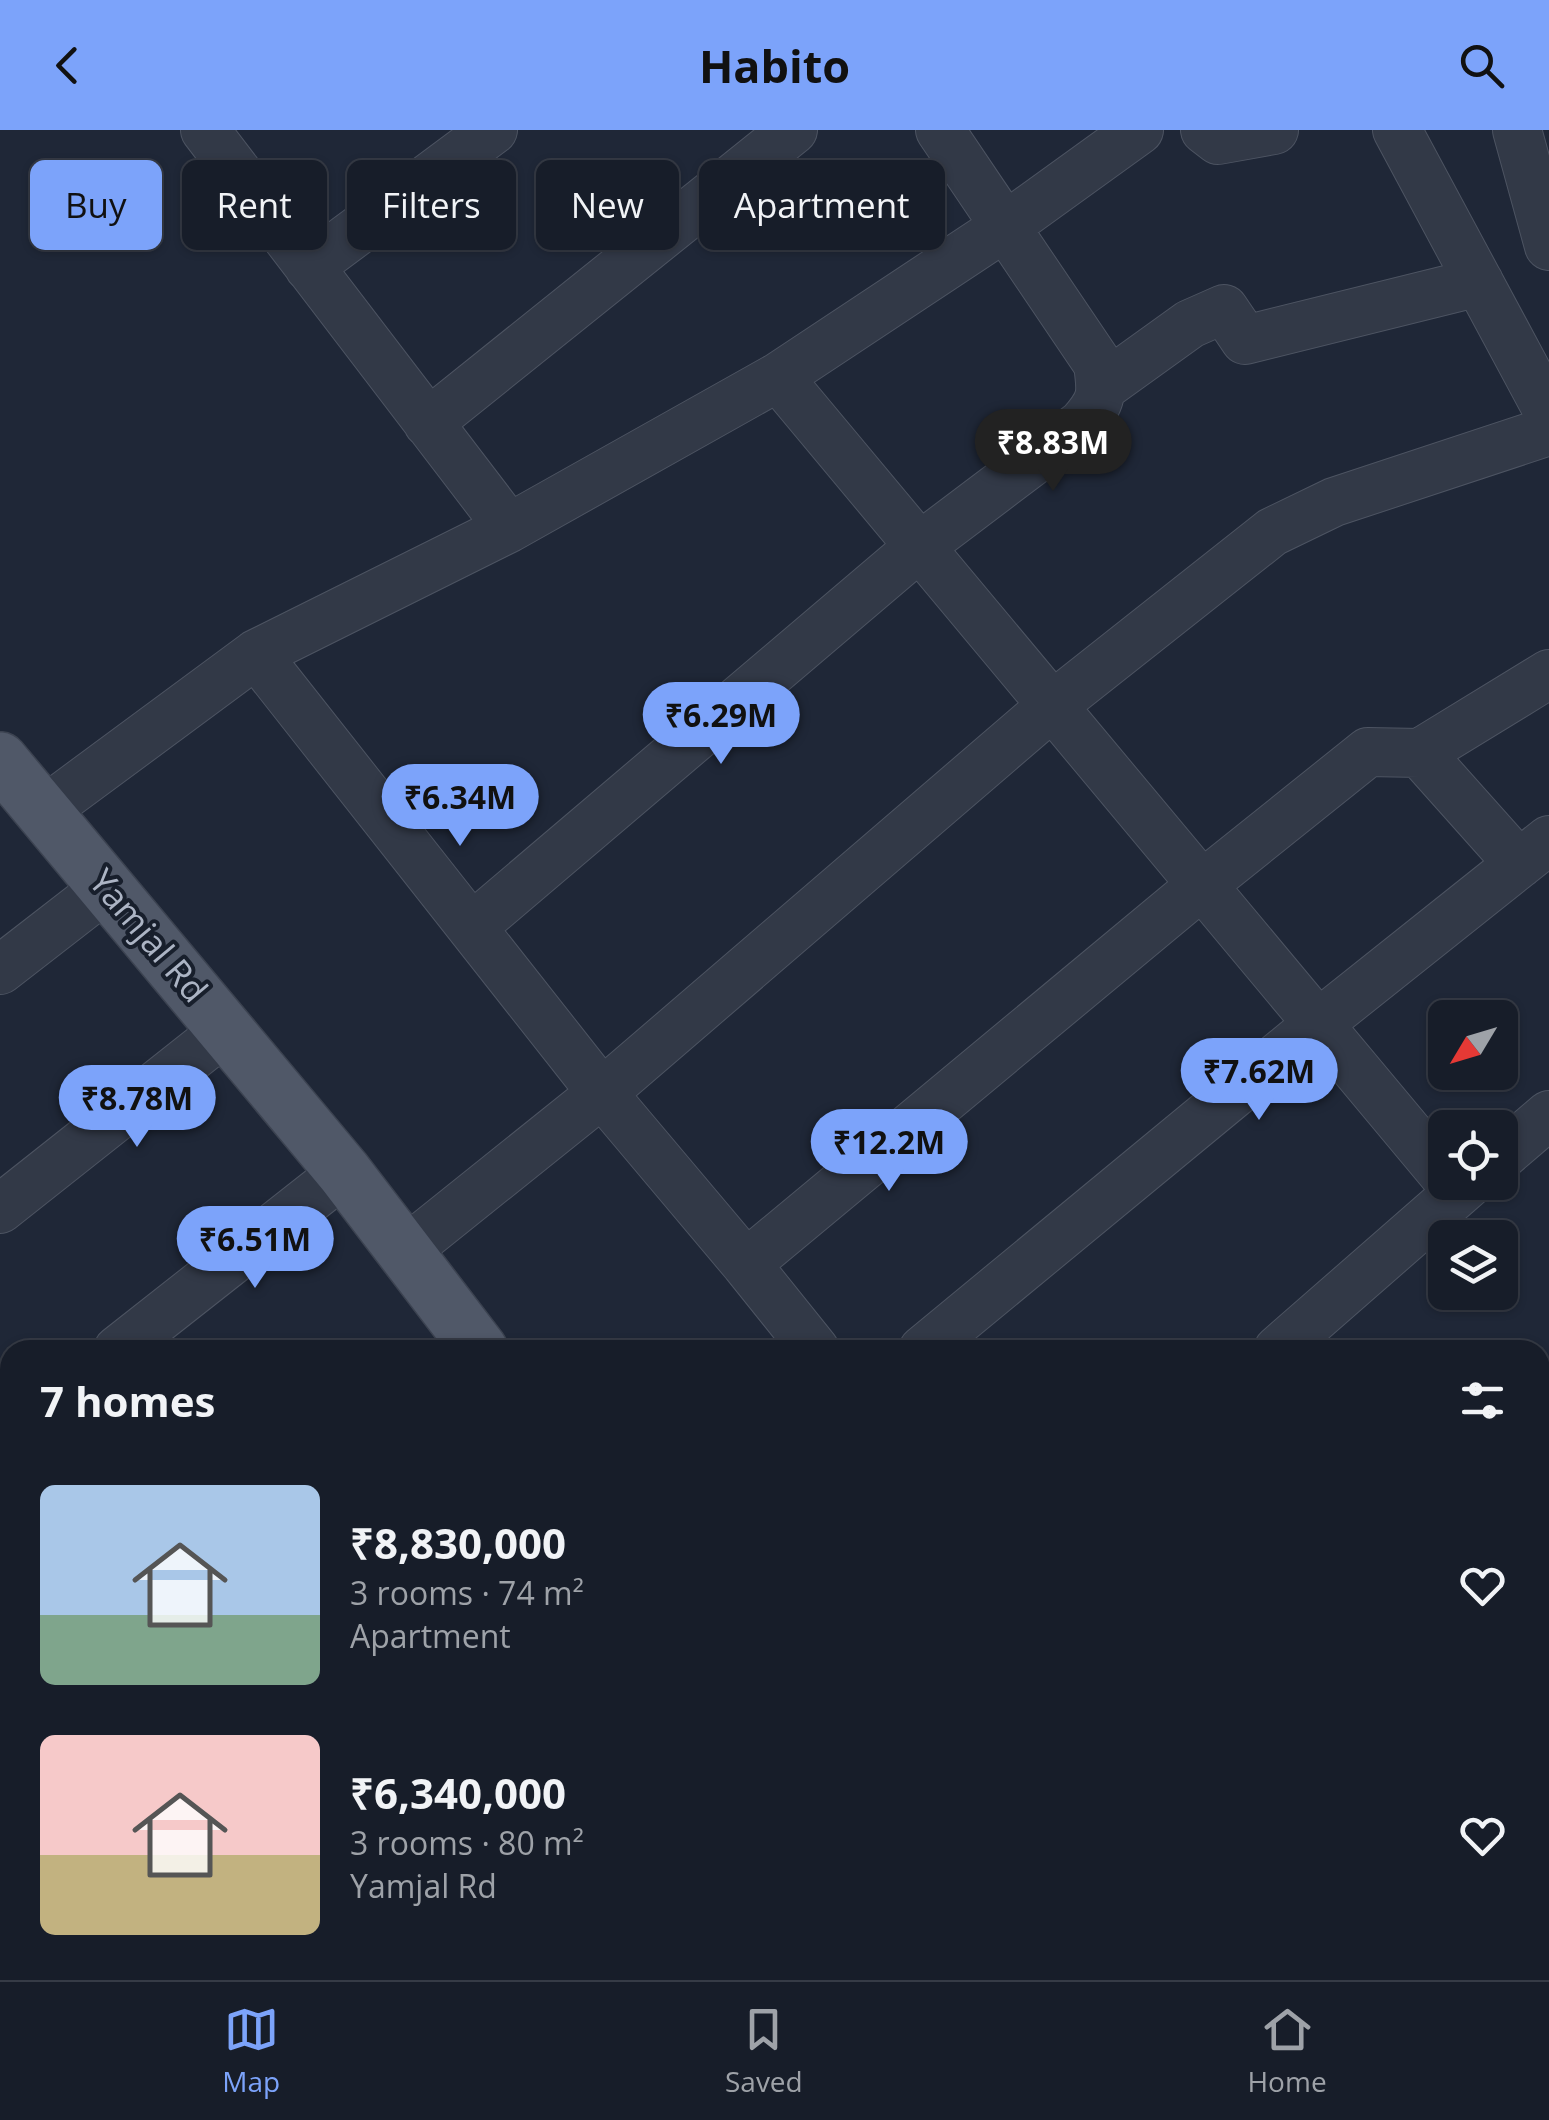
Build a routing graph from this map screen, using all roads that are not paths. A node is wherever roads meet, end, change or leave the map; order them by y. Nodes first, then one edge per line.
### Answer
1 (205, 130) edge
2 (492, 130) edge
3 (792, 130) edge
4 (940, 130) edge
5 (1139, 130) edge
6 (1205, 130) edge
7 (1274, 130) edge
8 (1397, 130) edge
9 (1517, 130) edge
10 (1006, 226) junction
11 (1549, 246) edge
12 (309, 267) junction
13 (1478, 282) junction
14 (778, 378) junction
15 (1101, 388) junction
16 (1549, 413) edge
17 (428, 422) junction
18 (1549, 431) edge
19 (508, 528) junction
20 (919, 547) junction
21 (256, 654) junction
22 (1549, 674) edge
23 (1052, 706) junction
24 (1420, 752) junction
25 (0, 760) edge
26 (45, 810) junction
27 (1534, 852) edge
28 (1202, 885) junction
29 (107, 888) junction
30 (472, 927) junction
31 (0, 970) edge
32 (1318, 1024) junction
33 (226, 1030) junction
34 (602, 1093) junction
35 (1549, 1115) edge
36 (1518, 1142) edge
37 (1428, 1151) edge
38 (344, 1172) junction
39 (1438, 1200) edge
40 (0, 1209) edge
41 (404, 1251) junction
42 (746, 1264) junction
43 (131, 1340) edge
44 (459, 1340) edge
45 (806, 1340) edge
46 (934, 1340) edge
47 (1289, 1340) edge

1 - 12 street
2 - 12 street
3 - 17 street
4 - 10 street
5 - 10 street
6 - 7 street
8 - 13 street
9 - 11 street
10 - 14 street
10 - 15 street
12 - 17 street
13 - 15 street
13 - 16 street
14 - 19 street
14 - 20 street
15 - 20 street
17 - 19 street
18 - 23 street
19 - 21 street
20 - 23 street
20 - 30 street
21 - 26 street
21 - 30 street
22 - 24 street
23 - 28 street
23 - 34 street
24 - 27 street
24 - 28 street
25 - 26 main road, Yamjal Rd
26 - 29 main road, Yamjal Rd
27 - 32 street
28 - 32 street
28 - 42 street
29 - 31 street
29 - 33 main road, Yamjal Rd
30 - 34 street
32 - 37 street
32 - 46 street
33 - 38 main road, Yamjal Rd
33 - 40 street
34 - 41 street
34 - 42 street
35 - 36 street
38 - 41 main road, Yamjal Rd
38 - 43 street
39 - 47 street
41 - 44 main road, Yamjal Rd
42 - 45 street

